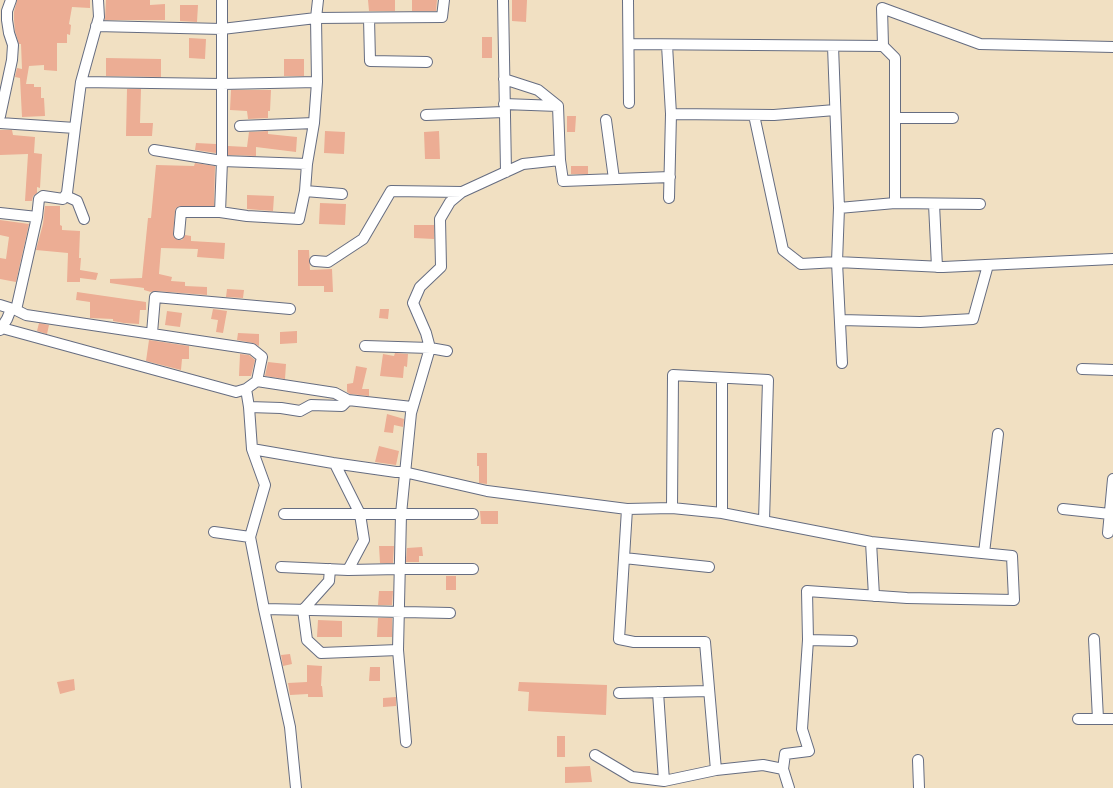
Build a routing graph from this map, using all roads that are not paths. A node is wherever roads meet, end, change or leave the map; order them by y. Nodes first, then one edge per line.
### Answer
1 (11, 0) edge
2 (98, 0) edge
3 (222, 0) edge
4 (318, 0) edge
5 (444, 0) edge
6 (503, 0) edge
7 (628, 0) edge
8 (882, 4) edge
9 (316, 18) junction
10 (369, 18) junction
11 (96, 26) junction
12 (222, 29) junction
13 (629, 44) junction
14 (667, 45) junction
15 (833, 46) junction
16 (883, 46) junction
17 (1113, 47) edge
18 (427, 62) dead end
19 (504, 79) junction
20 (82, 82) junction
21 (317, 82) junction
22 (222, 84) junction
23 (629, 103) dead end
24 (558, 106) junction
25 (504, 108) junction
26 (835, 110) junction
27 (672, 114) junction
28 (426, 115) dead end
29 (754, 115) junction
30 (0, 116) edge
31 (895, 118) junction
32 (953, 118) dead end
33 (606, 120) dead end
34 (0, 123) edge
35 (314, 123) junction
36 (240, 126) dead end
37 (75, 128) junction
38 (154, 150) dead end
39 (560, 160) junction
40 (222, 161) junction
41 (307, 164) junction
42 (506, 172) junction
43 (670, 177) junction
44 (614, 179) junction
45 (305, 191) junction
46 (462, 192) junction
47 (342, 194) dead end
48 (66, 196) junction
49 (670, 198) dead end
50 (895, 203) junction
51 (934, 204) junction
52 (980, 204) dead end
53 (839, 208) junction
54 (220, 212) junction
55 (0, 213) edge
56 (37, 218) junction
57 (84, 219) dead end
58 (179, 234) dead end
59 (1113, 259) edge
60 (315, 261) dead end
61 (837, 262) junction
62 (988, 265) junction
63 (937, 267) junction
64 (0, 305) edge
65 (14, 309) junction
66 (290, 309) dead end
67 (841, 320) junction
68 (1, 329) edge
69 (152, 333) junction
70 (365, 346) dead end
71 (430, 348) junction
72 (447, 351) dead end
73 (842, 363) dead end
74 (1082, 369) dead end
75 (1113, 370) edge
76 (722, 378) junction
77 (257, 381) junction
78 (246, 389) junction
79 (348, 400) junction
80 (249, 407) junction
81 (412, 407) junction
82 (998, 434) dead end
83 (252, 449) junction
84 (335, 464) junction
85 (404, 472) junction
86 (1113, 479) edge
87 (672, 508) junction
88 (1063, 509) dead end
89 (627, 510) junction
90 (722, 513) junction
91 (284, 514) dead end
92 (360, 514) junction
93 (401, 514) junction
94 (473, 514) dead end
95 (1110, 514) junction
96 (764, 521) junction
97 (214, 532) dead end
98 (1108, 534) dead end
99 (250, 537) junction
100 (871, 542) junction
101 (984, 553) junction
102 (624, 558) junction
103 (281, 567) dead end
104 (709, 567) dead end
105 (330, 569) junction
106 (400, 569) junction
107 (473, 569) dead end
108 (348, 570) junction
109 (874, 596) junction
110 (264, 609) junction
111 (303, 610) junction
112 (398, 613) junction
113 (450, 613) dead end
114 (1094, 639) dead end
115 (808, 640) junction
116 (852, 641) dead end
117 (398, 650) junction
118 (709, 691) junction
119 (658, 692) junction
120 (618, 693) dead end
121 (1078, 719) dead end
122 (1098, 719) junction
123 (1113, 719) edge
124 (406, 742) dead end
125 (594, 755) dead end
126 (918, 760) dead end
127 (783, 769) junction
128 (716, 770) junction
129 (664, 781) junction
130 (296, 788) edge
131 (789, 788) edge
132 (919, 788) edge

1 - 30 street
2 - 11 street
3 - 12 street
4 - 9 street
5 - 10 street
6 - 19 street
7 - 13 street
8 - 16 street
8 - 17 street
9 - 10 street
9 - 12 street
9 - 21 street
10 - 18 street
11 - 12 street
11 - 20 street
12 - 22 street
13 - 14 street
13 - 23 street
14 - 15 street
14 - 27 street
15 - 16 street
15 - 26 street
16 - 31 street
19 - 24 street
19 - 25 street
20 - 22 street
20 - 37 street
21 - 22 street
21 - 35 street
22 - 40 street
24 - 25 street
24 - 39 street
25 - 28 street
25 - 42 street
26 - 29 street
26 - 53 street
27 - 29 street
27 - 43 street
29 - 61 street
31 - 32 street
31 - 50 street
33 - 44 street
34 - 37 street
35 - 36 street
35 - 41 street
37 - 48 street
38 - 40 street
39 - 42 street
39 - 44 street
40 - 41 street
40 - 54 street
41 - 45 street
42 - 46 street
43 - 44 street
43 - 49 street
45 - 47 street
45 - 54 street
46 - 60 street
46 - 71 street
48 - 56 street
48 - 57 street
50 - 51 street
50 - 53 street
51 - 52 street
51 - 63 street
53 - 61 street
54 - 58 street
55 - 56 street
56 - 65 street
59 - 62 street
61 - 63 street
61 - 67 street
62 - 63 street
62 - 67 street
64 - 65 street
65 - 68 street
65 - 69 street
66 - 69 street
67 - 73 street
68 - 78 street
69 - 77 street
70 - 71 street
71 - 72 street
71 - 81 street
74 - 75 street
76 - 87 street
76 - 90 street
76 - 96 street
77 - 78 street
77 - 79 street
78 - 80 street
79 - 80 street
79 - 81 street
80 - 83 street
81 - 85 street
82 - 101 street
83 - 84 street
83 - 99 street
84 - 85 street
84 - 92 street
85 - 89 street
85 - 93 street
86 - 95 street
87 - 89 street
87 - 90 street
88 - 95 street
89 - 102 street
90 - 96 street
91 - 92 street
92 - 93 street
92 - 108 street
93 - 94 street
93 - 106 street
95 - 98 street
96 - 100 street
97 - 99 street
99 - 110 street
100 - 101 street
100 - 109 street
101 - 109 street
102 - 104 street
102 - 118 street
103 - 105 street
105 - 108 street
105 - 111 street
106 - 107 street
106 - 108 street
106 - 112 street
109 - 115 street
110 - 111 street
110 - 130 street
111 - 112 street
111 - 117 street
112 - 113 street
112 - 117 street
114 - 122 street
115 - 116 street
115 - 127 street
117 - 124 street
118 - 119 street
118 - 128 street
119 - 120 street
119 - 129 street
121 - 122 street
122 - 123 street
125 - 129 street
126 - 132 street
127 - 128 street
127 - 131 street
128 - 129 street

